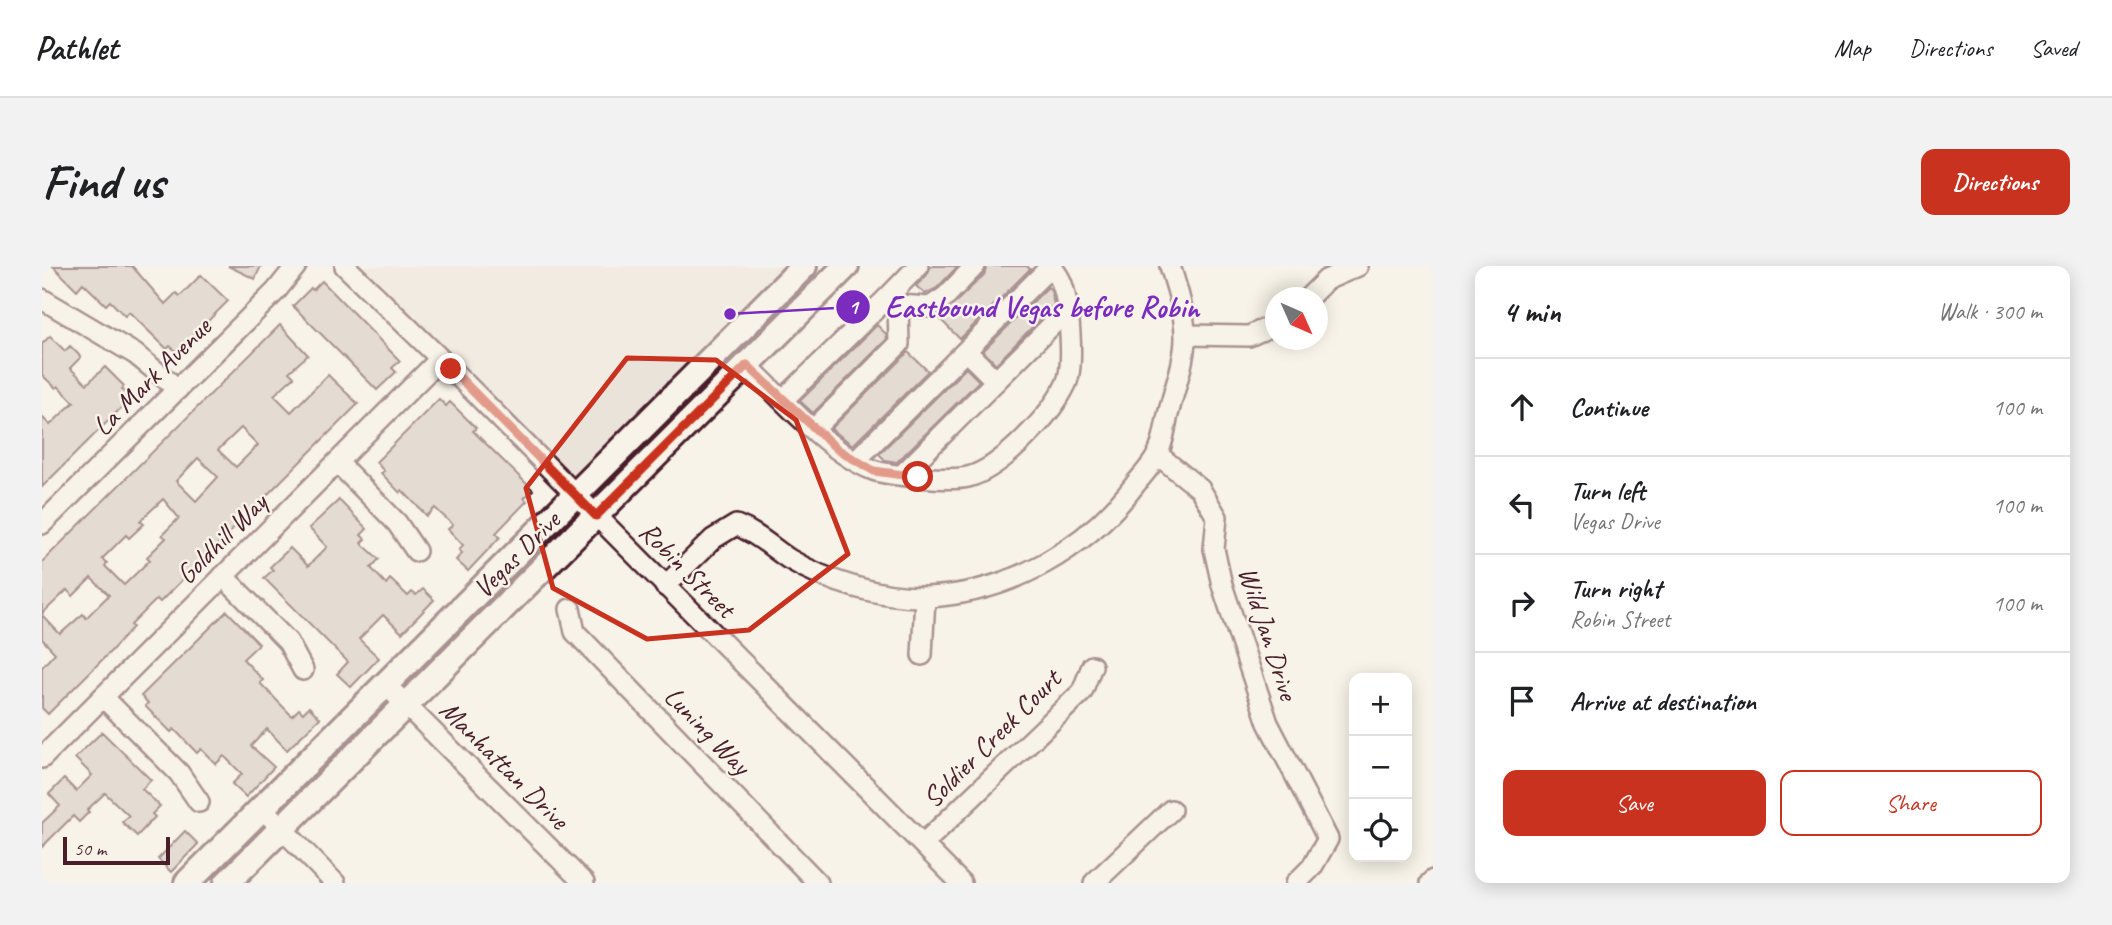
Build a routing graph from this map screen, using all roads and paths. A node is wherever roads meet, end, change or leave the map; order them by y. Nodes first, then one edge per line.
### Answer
1 (296, 266) edge
2 (345, 266) edge
3 (804, 266) edge
4 (918, 266) edge
5 (975, 266) edge
6 (1051, 266) edge
7 (1170, 266) edge
8 (1358, 266) edge
9 (842, 267) edge
10 (1319, 287) edge
11 (42, 299) edge
12 (893, 301) junction
13 (1067, 310) junction
14 (1265, 329) edge
15 (1185, 335) junction
16 (966, 351) junction
17 (440, 359) junction
18 (747, 365) junction
19 (996, 381) junction
20 (178, 389) junction
21 (783, 400) junction
22 (814, 429) junction
23 (1158, 455) junction
24 (856, 460) junction
25 (337, 462) junction
26 (902, 475) junction
27 (576, 496) junction
28 (596, 516) junction
29 (42, 524) edge
30 (416, 551) dead end
31 (223, 576) junction
32 (665, 586) junction
33 (925, 597) junction
34 (570, 609) dead end
35 (922, 655) dead end
36 (1092, 666) dead end
37 (303, 670) dead end
38 (386, 685) junction
39 (103, 697) junction
40 (407, 705) junction
41 (42, 758) edge
42 (199, 802) dead end
43 (262, 808) junction
44 (1171, 810) dead end
45 (282, 830) junction
46 (923, 844) junction
47 (187, 883) edge
48 (227, 883) edge
49 (335, 883) edge
50 (584, 883) edge
51 (818, 883) edge
52 (961, 883) edge
53 (1094, 883) edge
54 (1296, 883) edge

1 - 20 street, La Mark Avenue
2 - 17 street, Robin Street
3 - 27 main road, Vegas Drive
4 - 12 street
5 - 12 street
6 - 13 street
6 - 16 street
7 - 15 street
8 - 10 street
9 - 18 main road, Vegas Drive
11 - 20 street
12 - 21 street
12 - 22 street
13 - 19 street
13 - 26 street
14 - 15 street
15 - 23 street
16 - 19 street
16 - 24 street
17 - 25 street, Goldhill Way
17 - 27 street, Robin Street
18 - 21 street
18 - 28 main road, Vegas Drive
19 - 26 street
20 - 29 street, La Mark Avenue
21 - 22 street
22 - 24 street
23 - 33 street
23 - 54 street, Wild Jan Drive
24 - 26 street
25 - 30 street
25 - 31 street, Goldhill Way
27 - 28 street, Robin Street
27 - 38 main road, Vegas Drive
28 - 32 street, Robin Street
28 - 40 main road, Vegas Drive
31 - 37 street
31 - 39 street, Goldhill Way
32 - 33 street
32 - 46 street, Robin Street
33 - 35 street
34 - 51 street, Luning Way
36 - 46 street, Soldier Creek Court
38 - 40 street, Manhattan Drive
38 - 43 main road, Vegas Drive
39 - 41 street, Goldhill Way
39 - 42 street
40 - 45 main road, Vegas Drive
40 - 50 street, Manhattan Drive
43 - 45 street
43 - 47 main road, Vegas Drive
44 - 53 street
45 - 48 main road, Vegas Drive
45 - 49 street
46 - 52 street, Robin Street

